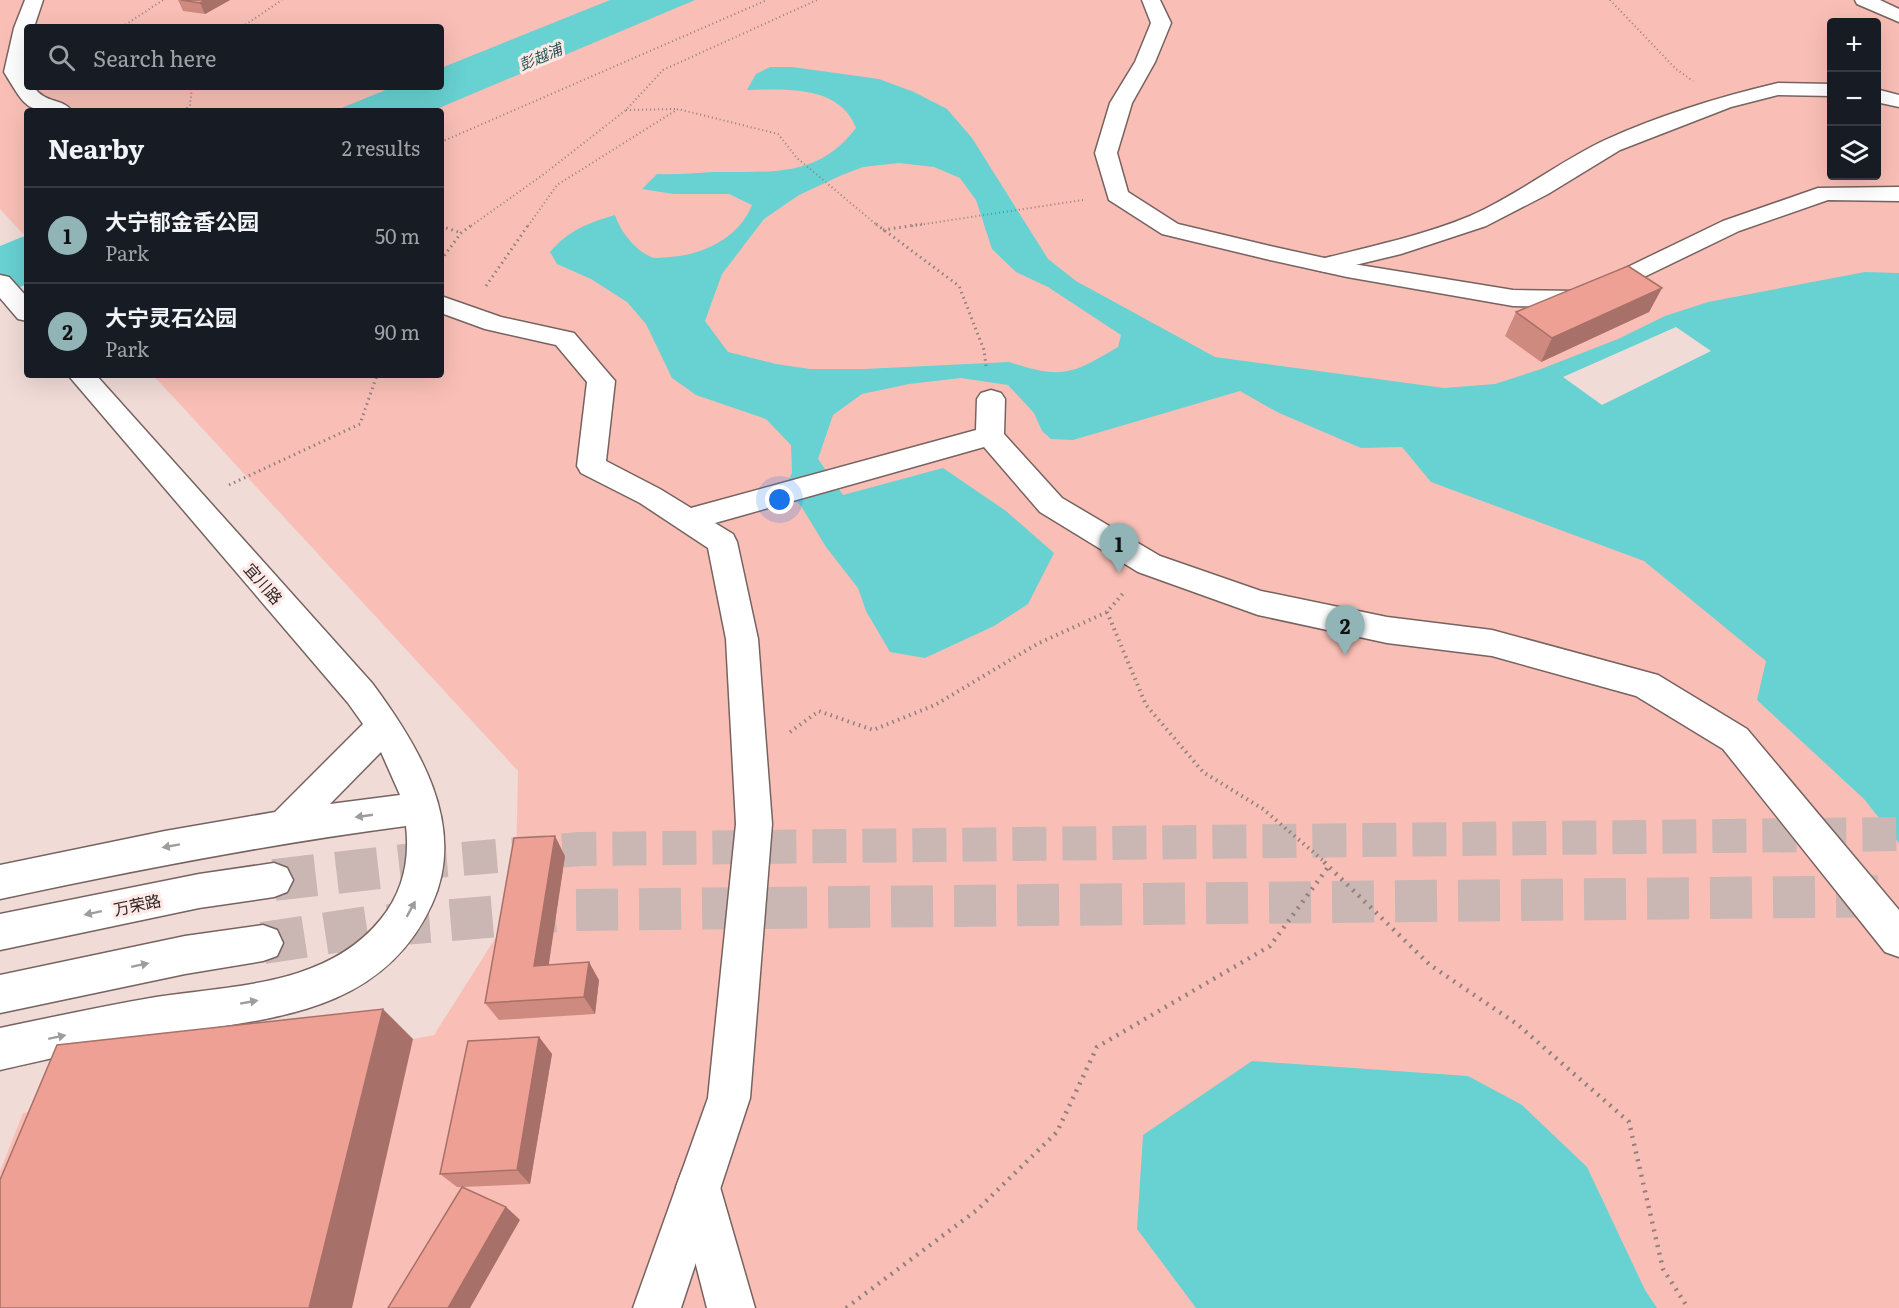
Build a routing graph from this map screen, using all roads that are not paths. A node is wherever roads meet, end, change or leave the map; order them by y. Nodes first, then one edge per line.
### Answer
1 (34, 0) edge
2 (1151, 0) edge
3 (1864, 0) edge
4 (1899, 16) edge
5 (25, 24) edge
6 (24, 28) edge
7 (24, 88) edge
8 (25, 90) edge
9 (1827, 90) edge
10 (1881, 95) edge
11 (1899, 100) edge
12 (52, 108) edge
13 (1899, 194) edge
14 (1326, 265) junction
15 (0, 282) edge
16 (444, 305) edge
17 (23, 309) edge
18 (84, 378) edge
19 (991, 399) dead end
20 (990, 436) junction
21 (687, 520) junction
22 (384, 726) junction
23 (422, 808) junction
24 (285, 826) junction
25 (274, 880) tunnel mouth
26 (0, 882) edge
27 (0, 932) edge
28 (1899, 939) edge
29 (263, 943) tunnel mouth
30 (0, 994) edge
31 (0, 1049) edge
32 (698, 1187) junction
33 (657, 1308) edge
34 (731, 1308) edge

1 - 5 street
2 - 14 street
3 - 4 street
6 - 7 street
8 - 12 street
9 - 14 street
10 - 11 street
13 - 14 street
15 - 17 street
16 - 21 street
18 - 22 street, 宜川路
19 - 20 street
20 - 21 street
20 - 28 street
21 - 32 street
22 - 23 street, 宜川路
22 - 24 street
23 -> 24 street
31 -> 23 street, 宜川路
24 -> 26 street
25 -> 27 street, 万荣路
30 -> 29 street
32 - 33 street
32 - 34 street

